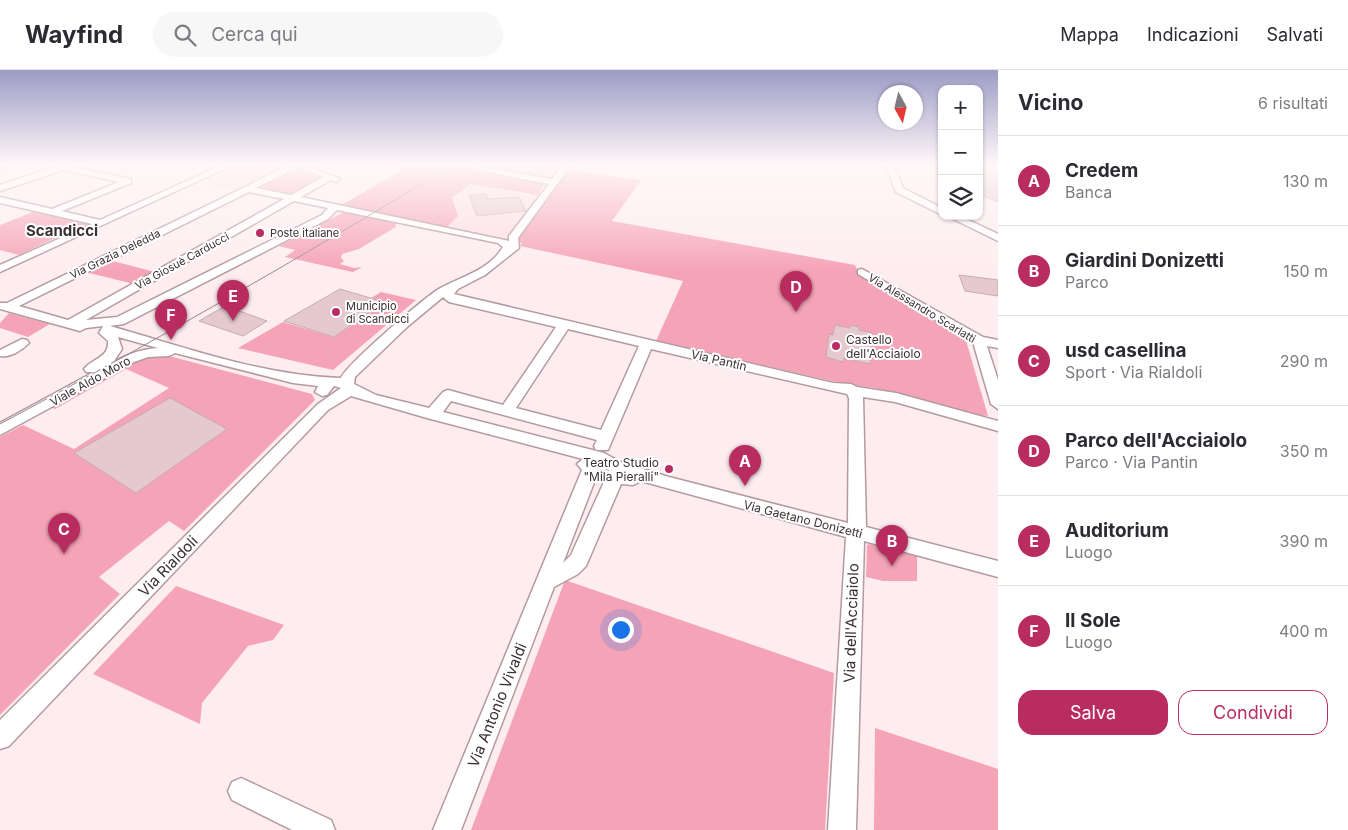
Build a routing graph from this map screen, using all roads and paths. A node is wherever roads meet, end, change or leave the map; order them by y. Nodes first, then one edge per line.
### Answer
1 (2, 200) edge
2 (80, 200) edge
3 (151, 200) edge
4 (224, 200) edge
5 (288, 200) edge
6 (311, 200) edge
7 (541, 200) edge
8 (919, 200) edge
9 (334, 208) junction
10 (938, 210) edge
11 (52, 212) junction
12 (960, 220) edge
13 (102, 223) junction
14 (998, 238) edge
15 (505, 253) junction
16 (0, 269) edge
17 (862, 272) dead end
18 (452, 289) junction
19 (438, 296) joint
20 (4, 306) edge
21 (94, 310) junction
22 (125, 319) junction
23 (564, 325) junction
24 (94, 328) junction
25 (979, 340) junction
26 (22, 343) dead end
27 (647, 344) junction
28 (998, 344) edge
29 (186, 351) junction
30 (21, 358) dead end
31 (851, 388) junction
32 (337, 389) junction
33 (998, 404) edge
34 (507, 411) junction
35 (432, 415) junction
36 (0, 417) edge
37 (998, 426) edge
38 (0, 430) edge
39 (606, 438) junction
40 (592, 462) junction
41 (615, 471) junction
42 (856, 533) junction
43 (998, 569) edge
44 (555, 570) junction
45 (0, 737) edge
46 (241, 791) dead end
47 (321, 830) edge
48 (447, 830) edge
49 (842, 830) edge

1 - 11 street
2 - 11 street
3 - 13 street
4 - 20 street, Via Grazia Deledda
5 - 21 street, Via Giosuè Carducci
6 - 9 street
7 - 15 street
8 - 10 street
9 - 15 street
9 - 22 street
11 - 13 street
12 - 14 street
13 - 16 street
15 - 18 street
17 - 25 street, Via Alessandro Scarlatti
18 - 19 street
18 - 23 street, Via Pantin
19 - 32 street, Via Rialdoli
20 - 24 street
21 - 22 street
21 - 24 street, Via Giosuè Carducci
22 - 24 street
23 - 27 street, Via Pantin
23 - 34 street
24 - 29 street
24 - 36 street, Viale Aldo Moro
25 - 28 street
25 - 33 street, Via Alessandro Scarlatti
26 - 30 street
27 - 31 street, Via Pantin
27 - 39 street, Via Antonio Vivaldi
29 - 32 street
29 - 38 street, Viale Aldo Moro
31 - 37 street, Via Pantin
31 - 42 street, Via dell'Acciaiolo
32 - 35 street, Via Gaetano Donizetti
32 - 45 street, Via Rialdoli
34 - 35 street
34 - 39 street
35 - 40 street, Via Gaetano Donizetti
39 - 40 street, Via Antonio Vivaldi
40 - 41 street, Via Gaetano Donizetti
40 - 44 street, Via Antonio Vivaldi
41 - 42 street, Via Gaetano Donizetti
41 - 44 street, Via Antonio Vivaldi
42 - 43 street, Via Gaetano Donizetti
42 - 49 street, Via dell'Acciaiolo
44 - 48 street, Via Antonio Vivaldi
46 - 47 street

